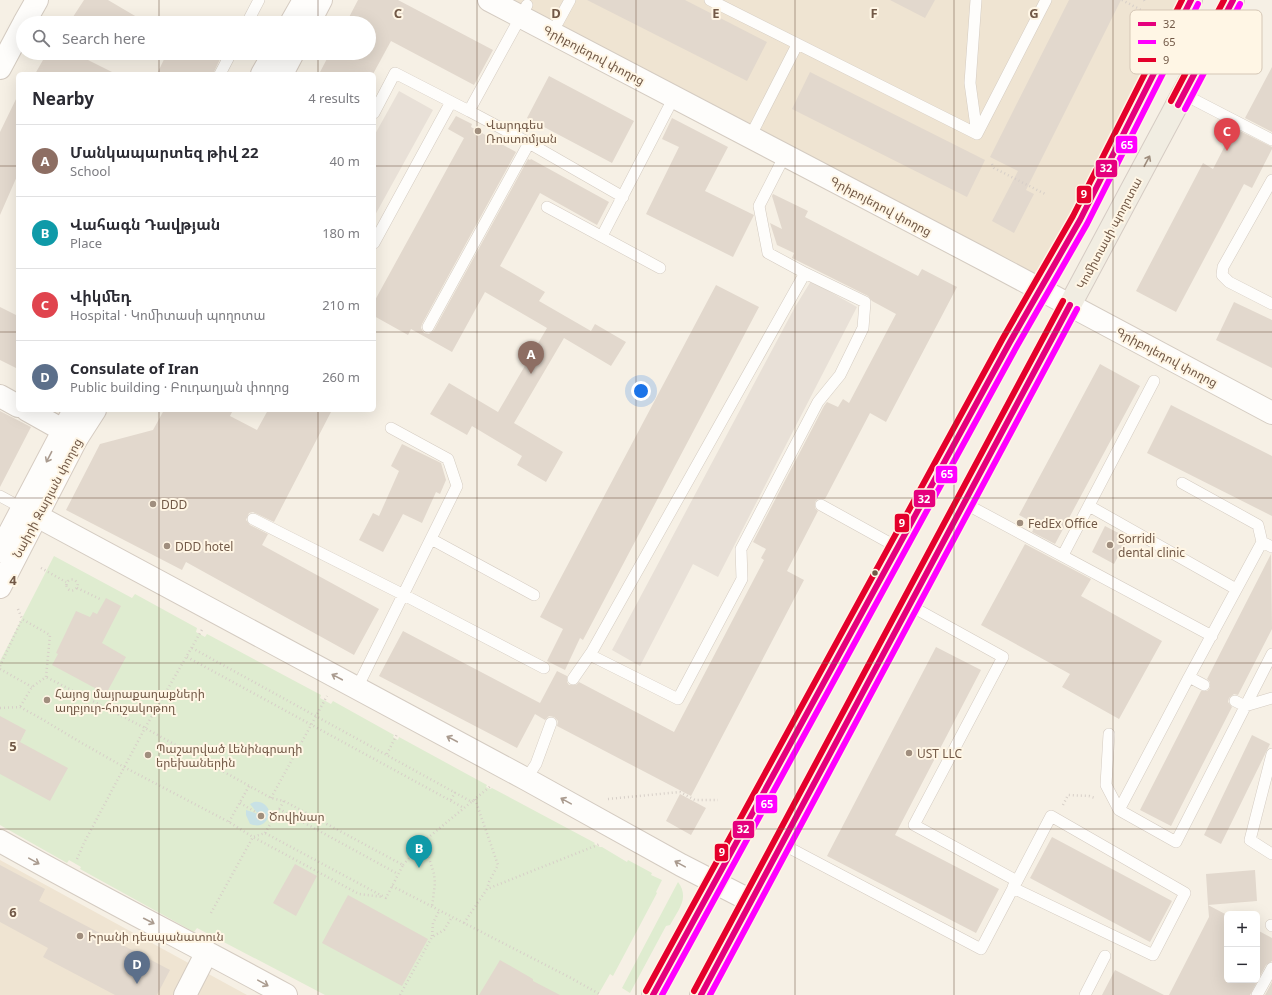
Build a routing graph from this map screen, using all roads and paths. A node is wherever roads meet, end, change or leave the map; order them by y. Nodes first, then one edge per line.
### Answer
1 (37, 0) edge
2 (259, 0) edge
3 (304, 0) edge
4 (321, 0) edge
5 (489, 0) edge
6 (570, 0) edge
7 (710, 0) edge
8 (976, 0) edge
9 (1046, 0) edge
10 (1122, 0) edge
11 (1192, 0) edge
12 (1233, 0) edge
13 (522, 7) edge
14 (1141, 10) dead end
15 (1187, 10) edge
16 (1228, 10) edge
17 (28, 16) edge
18 (251, 16) edge
19 (295, 16) edge
20 (313, 16) edge
21 (558, 22) junction
22 (16, 39) edge
23 (797, 45) junction
24 (227, 60) edge
25 (270, 60) edge
26 (289, 60) edge
27 (0, 68) edge
28 (221, 72) edge
29 (263, 72) edge
30 (283, 72) edge
31 (1154, 74) edge
32 (1194, 74) edge
33 (1184, 94) junction
34 (674, 97) junction
35 (451, 102) junction
36 (376, 109) edge
37 (469, 111) junction
38 (753, 131) junction
39 (977, 134) junction
40 (1272, 140) edge
41 (529, 143) junction
42 (785, 155) junction
43 (992, 164) dead end
44 (1272, 180) edge
45 (1045, 194) dead end
46 (623, 197) junction
47 (546, 207) dead end
48 (602, 236) junction
49 (376, 239) edge
50 (660, 268) dead end
51 (804, 273) junction
52 (1042, 284) junction
53 (1073, 300) junction
54 (1272, 304) edge
55 (428, 327) dead end
56 (1154, 381) dead end
57 (0, 396) edge
58 (1272, 399) edge
59 (16, 405) edge
60 (31, 412) edge
61 (74, 412) edge
62 (93, 412) edge
63 (1272, 413) edge
64 (391, 428) dead end
65 (70, 434) junction
66 (1182, 484) dead end
67 (0, 496) edge
68 (964, 503) junction
69 (821, 506) dead end
70 (1089, 506) junction
71 (30, 512) junction
72 (253, 519) dead end
73 (431, 539) junction
74 (1262, 542) junction
75 (897, 547) junction
76 (1272, 547) edge
77 (0, 551) edge
78 (1063, 556) junction
79 (41, 568) dead end
80 (66, 582) junction
81 (0, 587) edge
82 (77, 588) junction
83 (1236, 590) junction
84 (404, 595) junction
85 (534, 595) dead end
86 (100, 600) dead end
87 (909, 605) junction
88 (18, 609) dead end
89 (22, 619) junction
90 (203, 628) dead end
91 (1212, 636) junction
92 (192, 648) junction
93 (591, 653) junction
94 (1272, 654) edge
95 (187, 657) junction
96 (0, 666) edge
97 (544, 668) dead end
98 (0, 669) edge
99 (46, 677) junction
100 (1190, 677) junction
101 (573, 679) dead end
102 (1204, 685) dead end
103 (32, 687) junction
104 (357, 688) junction
105 (327, 695) dead end
106 (1272, 698) edge
107 (1235, 701) dead end
108 (1245, 706) junction
109 (20, 707) junction
110 (0, 708) edge
111 (316, 715) junction
112 (551, 723) dead end
113 (311, 724) junction
114 (145, 728) junction
115 (397, 734) dead end
116 (1109, 734) dead end
117 (387, 754) junction
118 (1272, 754) edge
119 (124, 767) junction
120 (526, 779) junction
121 (493, 784) dead end
122 (249, 786) junction
123 (455, 792) junction
124 (1068, 795) dead end
125 (271, 798) junction
126 (475, 799) junction
127 (608, 799) dead end
128 (450, 800) junction
129 (718, 800) dead end
130 (284, 801) junction
131 (240, 803) junction
132 (1064, 803) dead end
133 (464, 808) junction
134 (279, 809) junction
135 (1119, 810) junction
136 (259, 814) dead end
137 (229, 822) junction
138 (265, 833) junction
139 (253, 837) junction
140 (0, 841) edge
141 (424, 841) junction
142 (602, 843) dead end
143 (84, 844) dead end
144 (782, 844) junction
145 (1272, 854) edge
146 (403, 865) junction
147 (398, 874) junction
148 (714, 882) junction
149 (1015, 884) junction
150 (392, 886) junction
151 (488, 889) junction
152 (386, 898) junction
153 (751, 901) junction
154 (432, 907) junction
155 (439, 910) junction
156 (211, 912) dead end
157 (452, 917) junction
158 (464, 923) junction
159 (432, 937) junction
160 (207, 952) junction
161 (1105, 956) dead end
162 (1272, 968) edge
163 (185, 995) edge
164 (286, 995) edge
165 (400, 995) edge
166 (601, 995) edge
167 (653, 995) edge
168 (701, 995) edge
169 (1085, 995) edge
170 (1257, 995) edge

1 - 17 street
2 - 18 lane
3 - 19 street
4 - 20 street
5 - 13 street, Գրիբոյեդով փողոց
6 - 21 lane
7 - 23 lane
8 - 39 lane
9 - 39 lane
10 - 14 path
11 - 15 main road
12 - 16 main road, Կոմիտասի պողոտա
13 - 21 street, Գրիբոյեդով փողոց
13 - 34 street, Գրիբոյեդով փողոց
13 - 37 lane
21 - 38 street, Գրիբոյեդով փողոց
22 - 27 street
23 - 38 lane
23 - 39 lane
24 - 28 lane
25 - 29 street
26 - 30 street
31 - 52 main road
32 - 33 main road, Կոմիտասի պողոտա
33 - 40 lane
53 -> 33 main road, Կոմիտասի պողոտա
34 - 38 street, Գրիբոյեդով փողոց
34 - 46 lane
35 - 36 lane
35 - 37 lane
35 - 49 lane
37 - 41 lane
38 - 42 street, Գրիբոյեդով փողոց
38 - 52 street, Գրիբոյեդով փողոց
41 - 46 lane
41 - 55 lane
42 - 51 lane
42 - 52 street, Գրիբոյեդով փողոց
43 - 45 path
44 - 54 lane
46 - 48 lane
47 - 48 lane
48 - 50 lane
51 - 93 lane
51 - 93 lane
52 - 53 street, Գրիբոյեդով փողոց
52 - 75 main road
53 - 58 street, Գրիբոյեդով փողոց
53 - 63 street, Գրիբոյեդով փողոց
53 - 68 main road, Կոմիտասի պողոտա
56 - 70 lane
57 - 59 street
60 - 65 street
61 - 65 street, Նաիրի Զարյան փողոց
62 - 65 street, Նաիրի Զարյան փողոց
64 - 73 lane
65 - 71 street, Նաիրի Զարյան փողոց
66 - 74 lane
67 - 71 lane
68 - 78 lane
68 - 87 main road, Կոմիտասի պողոտա
69 - 75 lane
70 - 78 lane
70 - 83 lane
71 - 77 street, Նաիրի Զարյան փողոց
71 - 81 street, Նաիրի Զարյան փողոց
104 -> 71 street
72 - 84 lane
73 - 84 lane
73 - 85 lane
74 - 76 lane
74 - 83 lane
75 - 148 main road
78 - 91 lane
79 - 80 path
80 - 82 path
80 - 82 path
82 - 86 path
83 - 91 lane
84 - 97 lane
84 - 104 lane
87 - 144 main road, Կոմիտասի պողոտա
87 - 149 lane
88 - 89 path
89 - 96 path
89 - 99 path
90 - 92 path
91 - 100 lane
92 - 95 path
92 - 111 path
93 - 101 lane
94 - 108 lane
95 - 113 path
95 - 114 path
98 - 103 path
99 - 103 path
99 - 114 path
100 - 102 lane
100 - 135 lane
103 - 109 path
120 -> 104 street
105 - 111 path
106 - 108 lane
107 - 108 lane
108 - 135 lane
109 - 110 path
109 - 119 path
111 - 113 path
111 - 117 path
112 - 120 lane
113 - 125 path
113 - 128 path
114 - 119 path
114 - 122 path
115 - 117 path
116 - 135 lane
117 - 123 path
118 - 145 lane
119 - 137 path
119 - 143 path
148 -> 120 street
121 - 126 path
122 - 125 path
122 - 131 path
123 - 126 path
123 - 128 path
124 - 132 path
125 - 130 path
126 - 133 path
126 - 151 path
127 - 129 path
128 - 133 path
130 - 134 path
130 - 146 path
131 - 136 path
131 - 137 path
133 - 141 path
134 - 138 path
134 - 147 path
137 - 139 path
138 - 139 path
138 - 152 path
139 - 152 path
139 - 156 path
140 -> 160 street
141 - 146 path
141 - 154 path
142 - 151 path
144 - 149 lane
144 - 153 main road, Կոմիտասի պողոտա
146 - 147 path
147 - 150 path
148 - 153 street
148 - 167 main road
149 - 149 lane
150 - 152 path
150 - 154 path
151 - 158 path
153 - 168 main road, Կոմիտասի պողոտա
154 - 155 path
155 - 157 path
155 - 159 path
157 - 158 path
157 - 159 path
158 - 166 path
159 - 165 path
160 - 163 street
160 -> 164 street
161 - 169 lane
162 - 170 lane

